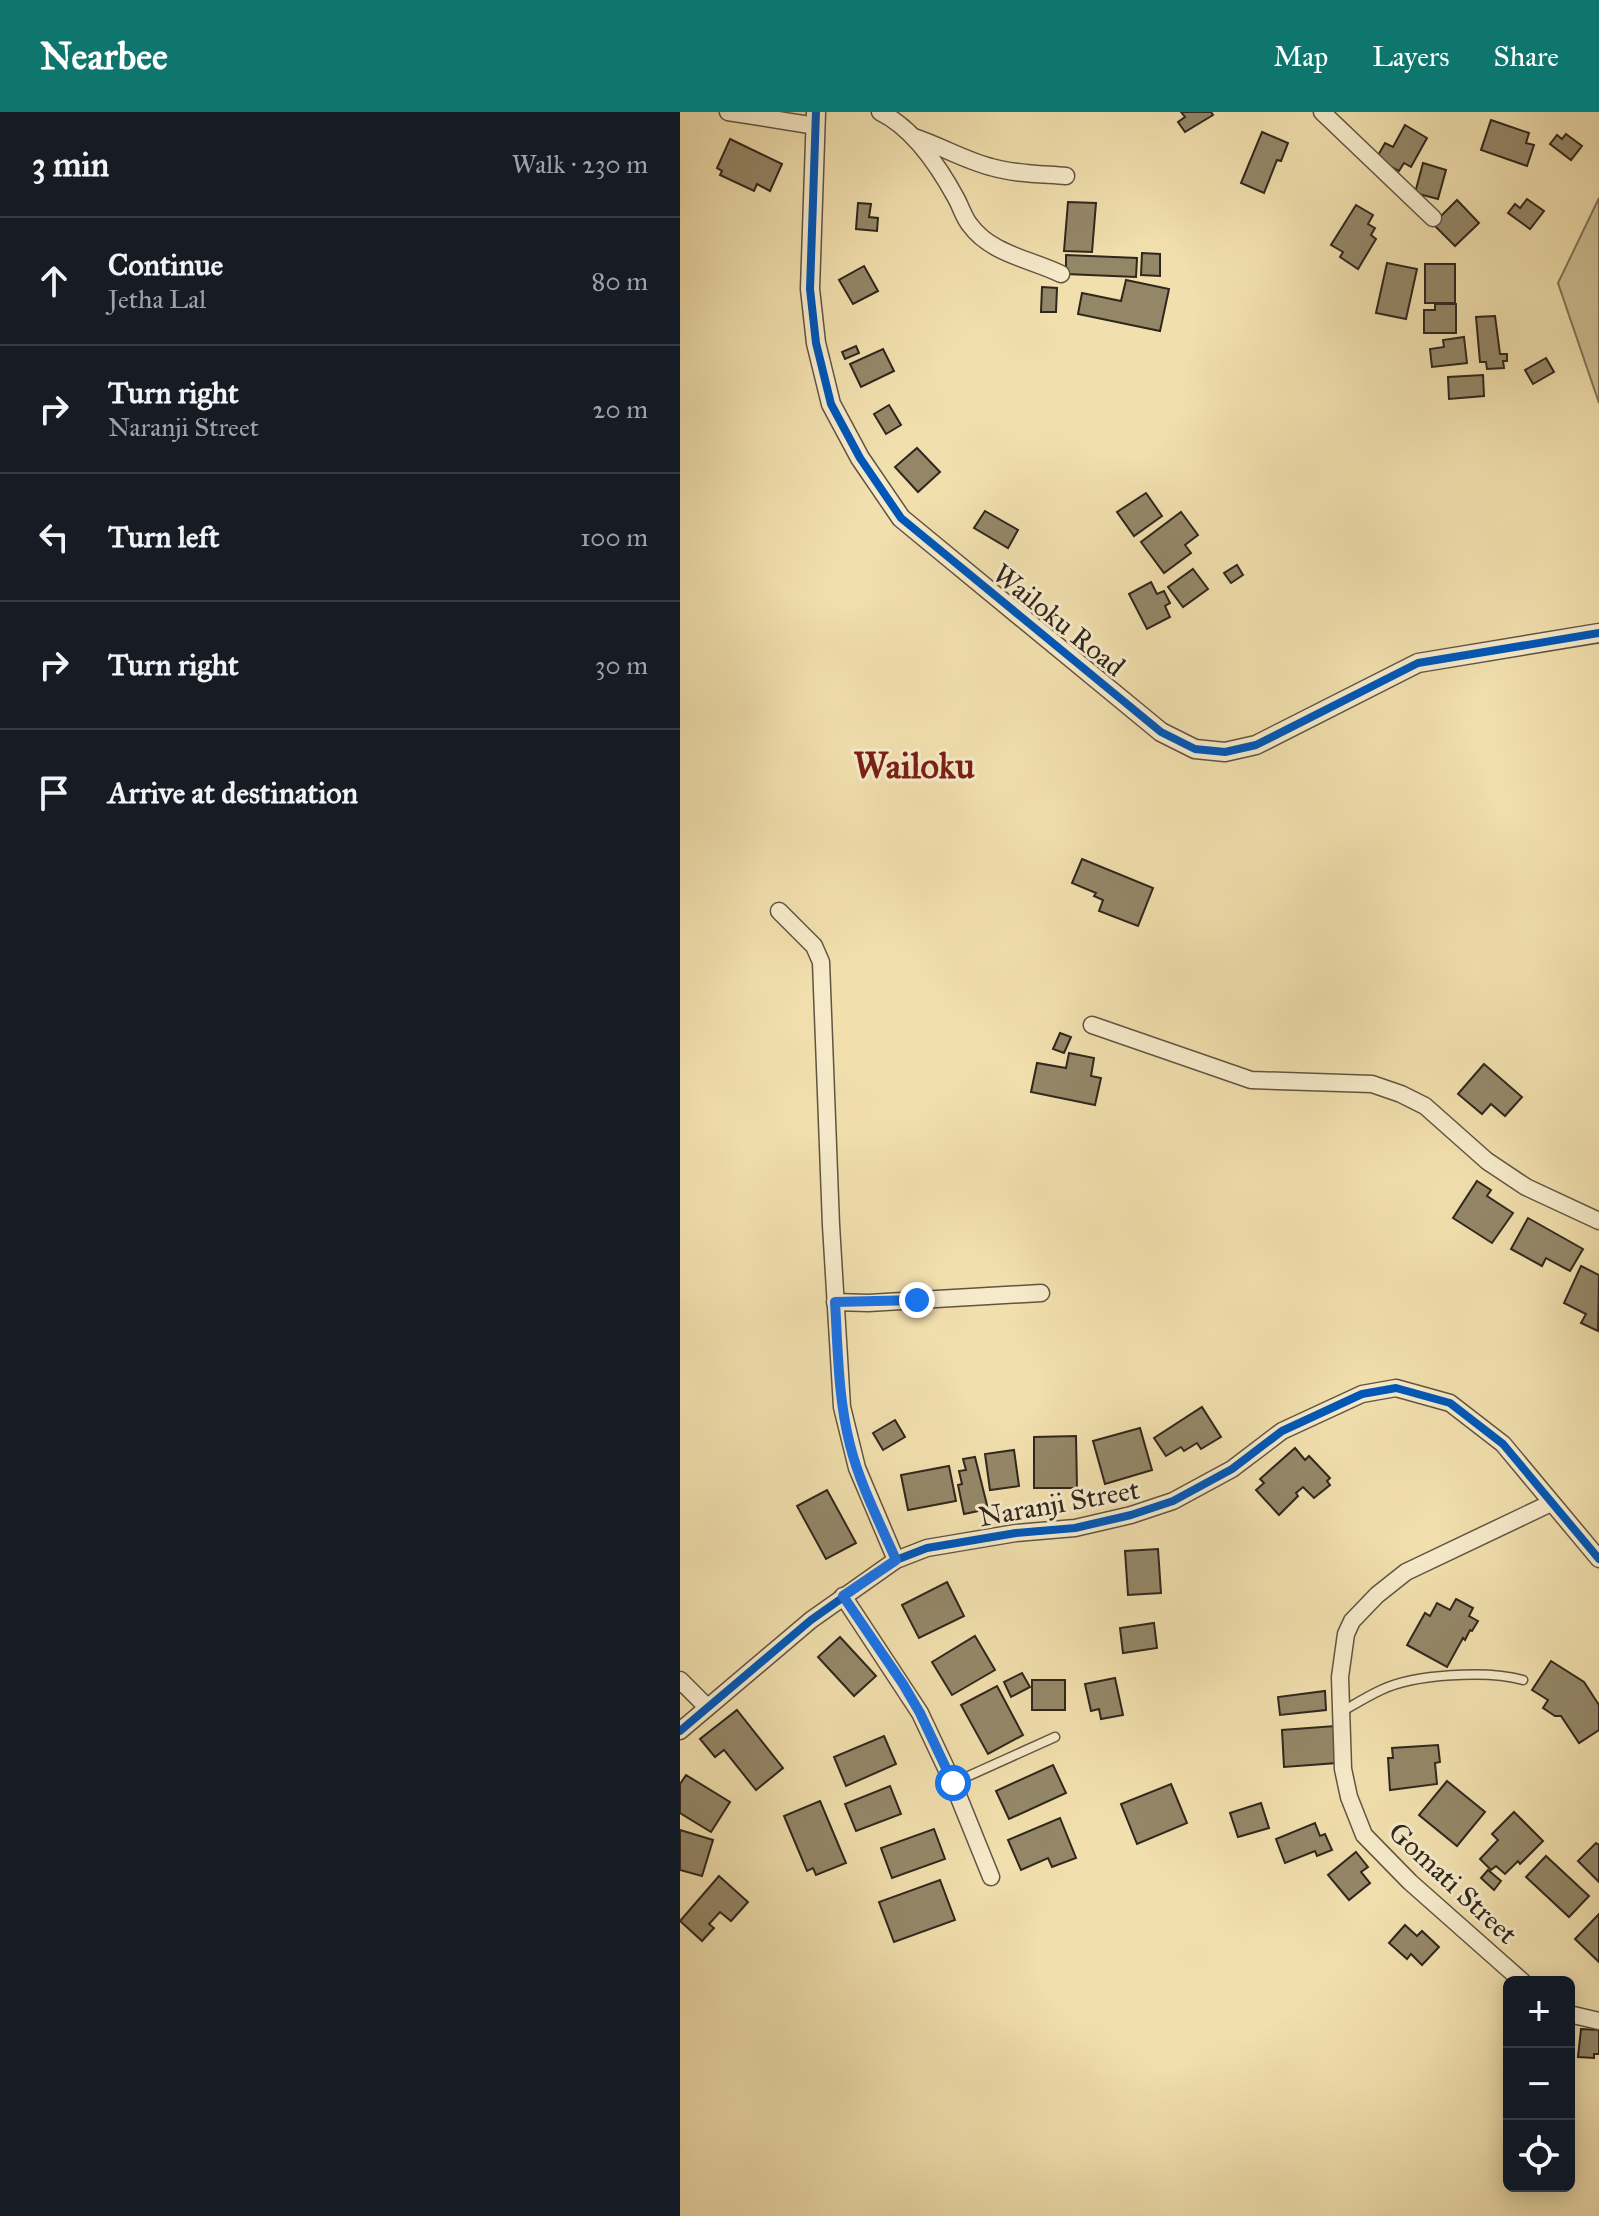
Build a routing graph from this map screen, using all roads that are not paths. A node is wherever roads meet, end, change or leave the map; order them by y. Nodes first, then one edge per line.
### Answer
1 (728, 112) edge
2 (880, 112) edge
3 (1322, 112) edge
4 (816, 119) edge
5 (911, 136) junction
6 (1066, 176) dead end
7 (1433, 218) dead end
8 (1061, 274) dead end
9 (1599, 633) edge
10 (779, 911) dead end
11 (1092, 1025) dead end
12 (1599, 1221) edge
13 (1041, 1293) dead end
14 (835, 1302) junction
15 (1551, 1503) junction
16 (1599, 1559) edge
17 (896, 1560) junction
18 (843, 1596) junction
19 (680, 1680) edge
20 (1523, 1680) dead end
21 (706, 1706) junction
22 (1342, 1711) junction
23 (680, 1731) edge
24 (1055, 1737) dead end
25 (953, 1783) junction
26 (991, 1877) dead end
27 (1516, 1976) edge
28 (1575, 2015) edge
29 (1599, 2021) edge

1 - 4 street
2 - 5 street
3 - 7 street
4 - 9 street, Wailoku Road
5 - 6 street
5 - 8 street
10 - 14 street
11 - 12 street
13 - 14 street
14 - 17 street
15 - 16 street, Naranji Street
15 - 17 street, Naranji Street
15 - 22 street, Gomati Street
17 - 18 street, Naranji Street
18 - 21 street, Naranji Street
18 - 25 street
19 - 21 street
20 - 22 lane
21 - 23 street, Naranji Street
22 - 27 street, Gomati Street
24 - 25 lane
25 - 26 street
28 - 29 street

